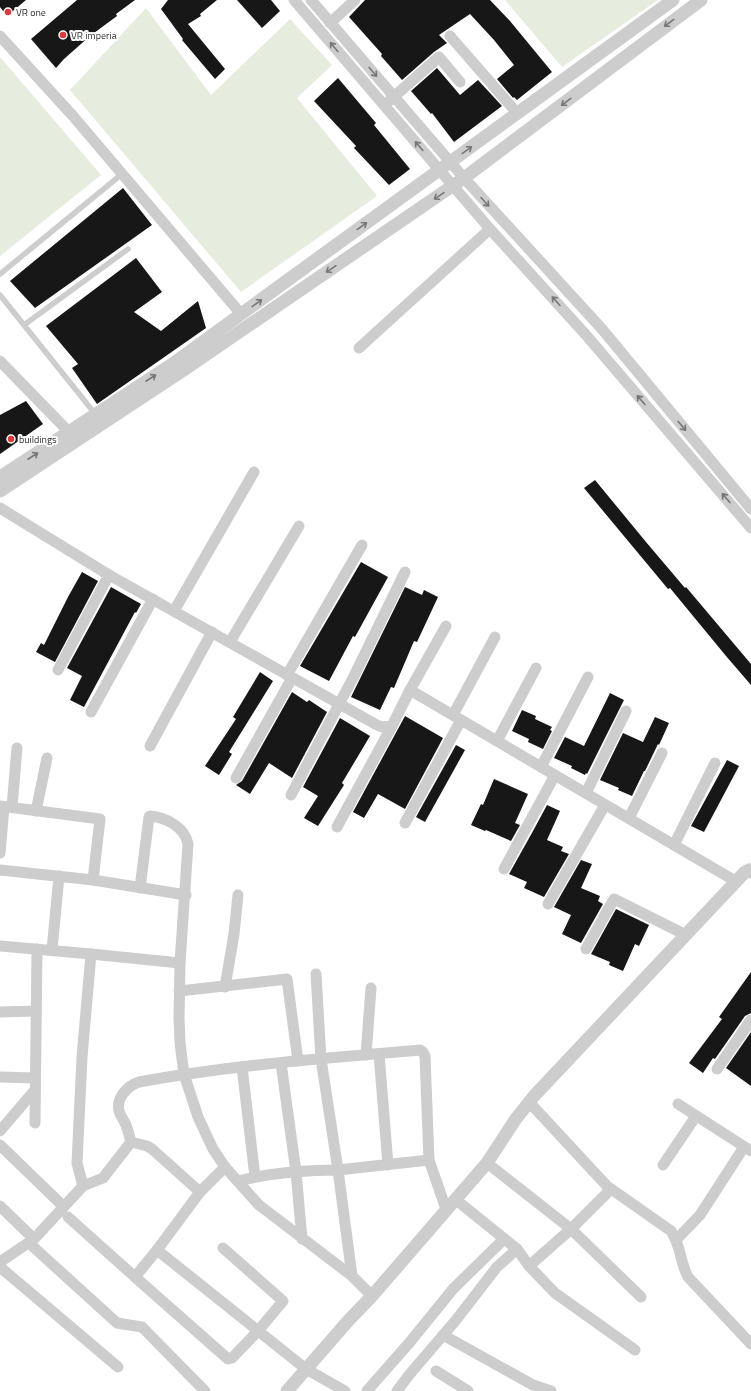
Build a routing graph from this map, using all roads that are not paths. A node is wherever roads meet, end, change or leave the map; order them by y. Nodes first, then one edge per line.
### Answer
1 (294, 0) edge
2 (355, 0) edge
3 (673, 0) edge
4 (701, 0) edge
5 (314, 4) edge
6 (307, 16) junction
7 (330, 23) junction
8 (0, 36) edge
9 (450, 36) dead end
10 (460, 82) dead end
11 (393, 97) junction
12 (384, 105) junction
13 (517, 113) junction
14 (450, 162) junction
15 (439, 170) junction
16 (122, 174) junction
17 (459, 182) junction
18 (490, 229) junction
19 (128, 249) dead end
20 (0, 274) edge
21 (0, 295) edge
22 (241, 314) junction
23 (598, 324) junction
24 (24, 325) junction
25 (586, 335) junction
26 (359, 348) dead end
27 (619, 349) junction
28 (607, 360) junction
29 (0, 361) edge
30 (140, 392) junction
31 (96, 415) junction
32 (69, 432) junction
33 (254, 472) dead end
34 (0, 477) edge
35 (0, 491) edge
36 (0, 508) edge
37 (751, 509) edge
38 (299, 526) dead end
39 (751, 528) edge
40 (362, 545) dead end
41 (405, 572) dead end
42 (109, 575) junction
43 (153, 600) junction
44 (174, 611) junction
45 (446, 626) dead end
46 (212, 632) junction
47 (495, 637) dead end
48 (230, 642) junction
49 (536, 668) dead end
50 (58, 670) dead end
51 (289, 676) junction
52 (588, 677) dead end
53 (410, 690) junction
54 (339, 704) junction
55 (626, 711) dead end
56 (90, 712) dead end
57 (457, 717) junction
58 (392, 726) junction
59 (497, 741) junction
60 (150, 746) dead end
61 (17, 748) dead end
62 (662, 753) dead end
63 (48, 758) dead end
64 (714, 763) dead end
65 (541, 767) junction
66 (555, 775) junction
67 (236, 778) dead end
68 (586, 793) junction
69 (291, 795) dead end
70 (605, 805) junction
71 (5, 807) edge
72 (36, 811) junction
73 (629, 818) junction
74 (405, 823) dead end
75 (337, 827) dead end
76 (674, 845) junction
77 (0, 853) edge
78 (504, 869) dead end
79 (0, 870) edge
80 (750, 870) edge
81 (59, 876) junction
82 (93, 880) junction
83 (737, 882) junction
84 (140, 888) junction
85 (186, 895) junction
86 (238, 895) dead end
87 (548, 904) dead end
88 (686, 936) junction
89 (0, 946) edge
90 (586, 948) dead end
91 (38, 949) junction
92 (52, 950) junction
93 (91, 954) junction
94 (180, 963) junction
95 (316, 974) dead end
96 (225, 987) junction
97 (371, 988) dead end
98 (180, 992) junction
99 (36, 1011) junction
100 (0, 1012) edge
101 (751, 1020) edge
102 (379, 1054) junction
103 (366, 1055) junction
104 (321, 1059) junction
105 (298, 1061) junction
106 (281, 1063) junction
107 (242, 1067) junction
108 (717, 1069) dead end
109 (184, 1074) junction
110 (0, 1077) edge
111 (35, 1078) junction
112 (35, 1090) junction
113 (535, 1095) junction
114 (678, 1104) dead end
115 (696, 1116) junction
116 (35, 1123) dead end
117 (0, 1131) edge
118 (131, 1142) junction
119 (0, 1145) edge
120 (748, 1149) edge
121 (429, 1160) junction
122 (487, 1163) junction
123 (388, 1165) junction
124 (663, 1165) dead end
125 (225, 1167) junction
126 (338, 1170) junction
127 (296, 1172) junction
128 (255, 1177) junction
129 (238, 1181) junction
130 (83, 1186) junction
131 (611, 1189) junction
132 (200, 1192) junction
133 (455, 1199) junction
134 (0, 1206) edge
135 (446, 1209) junction
136 (65, 1212) junction
137 (571, 1229) junction
138 (302, 1239) junction
139 (504, 1239) junction
140 (676, 1240) junction
141 (31, 1241) junction
142 (223, 1248) dead end
143 (517, 1249) junction
144 (157, 1250) junction
145 (0, 1262) edge
146 (529, 1266) junction
147 (0, 1267) edge
148 (352, 1276) junction
149 (135, 1277) junction
150 (372, 1296) junction
151 (641, 1297) dead end
152 (258, 1331) junction
153 (443, 1335) junction
154 (751, 1344) edge
155 (635, 1350) dead end
156 (118, 1367) dead end
157 (306, 1369) junction
158 (436, 1371) dead end
159 (325, 1386) edge
160 (204, 1391) edge
161 (287, 1391) edge
162 (344, 1391) edge
163 (368, 1391) edge
164 (397, 1391) edge
165 (468, 1391) edge
166 (551, 1391) edge

1 - 6 street
2 - 7 street
3 - 13 street
4 -> 17 street
5 - 6 street
5 - 7 street
12 -> 6 street
7 -> 11 street
8 - 16 street
9 - 13 street
10 - 11 street
11 - 12 street
11 - 14 street
15 -> 12 street
14 -> 13 street
14 - 15 street
14 - 17 street
15 - 17 street
22 -> 15 street
16 - 20 lane
16 - 22 street
17 - 18 street
17 -> 23 street
17 -> 30 street
25 -> 18 street
18 - 26 street
19 - 24 lane
21 - 24 lane
30 -> 22 street
23 - 25 street
23 - 27 street
24 - 31 lane
25 - 28 street
27 - 28 street
27 -> 37 street
39 -> 28 street
29 - 32 street
30 - 31 street
30 - 35 street
31 - 32 street
34 -> 32 street
33 - 44 street
36 - 42 street
38 - 48 street
40 - 51 street
41 - 54 street
42 - 43 street
42 - 50 street
43 - 44 street
43 - 56 street
44 - 46 street
45 - 53 street
46 - 48 street
46 - 60 street
47 - 57 street
48 - 51 street
49 - 59 street
51 - 54 street
51 - 67 street
52 - 65 street
53 - 57 street
53 - 58 street
54 - 58 street
54 - 69 street
55 - 68 street
57 - 59 street
57 - 74 street
58 - 75 street
59 - 65 street
61 - 71 street
62 - 73 street
63 - 72 street
64 - 76 street
65 - 66 street
66 - 68 street
66 - 78 street
68 - 70 street
70 - 73 street
70 - 87 street
71 - 72 street
71 - 77 street
72 - 82 street
73 - 76 street
76 - 83 street
79 - 81 street
80 - 83 street
81 - 82 street
81 - 92 street
82 - 84 street
83 - 88 street
84 - 85 street
84 - 85 street
85 - 94 street
86 - 96 street
88 - 90 street
88 - 113 street
89 - 91 street
91 - 92 street
91 - 99 street
92 - 93 street
93 - 94 street
93 - 130 street
94 - 98 street
95 - 104 street
96 - 98 street
96 - 105 street
97 - 103 street
98 - 109 street
99 - 100 street
99 - 111 street
101 - 108 street
102 - 103 street
102 - 121 street
102 - 123 street
103 - 104 street
104 - 105 street
104 - 126 street
105 - 106 street
106 - 107 street
106 - 127 street
107 - 109 street
107 - 128 street
109 - 118 street
109 - 125 street
110 - 111 street
111 - 112 street
112 - 116 street
112 - 117 street
113 - 122 street
113 - 131 street
114 - 115 street
115 - 120 street
115 - 124 street
118 - 130 street
118 - 132 street
119 - 136 street
120 - 140 street
121 - 123 street
121 - 135 street
122 - 133 street
122 - 137 street
123 - 126 street
125 - 129 street
125 - 132 street
126 - 127 street
126 - 148 street
127 - 128 street
127 - 138 street
128 - 129 street
129 - 138 street
130 - 136 street
131 - 137 street
131 - 140 street
132 - 144 street
133 - 135 street
133 - 139 street
134 - 141 street
135 - 150 street
136 - 141 street
136 - 149 street
137 - 146 street
137 - 151 street
138 - 148 street
139 - 143 street
139 - 163 street
140 - 154 street
141 - 145 street
141 - 160 street
142 - 152 street
143 - 146 street
143 - 153 street
144 - 149 street
144 - 152 street
146 - 155 street
147 - 156 street
148 - 150 street
149 - 152 street
150 - 157 street
152 - 157 street
153 - 164 street
153 - 166 street
157 - 159 street
157 - 161 street
158 - 165 street
159 - 162 street

